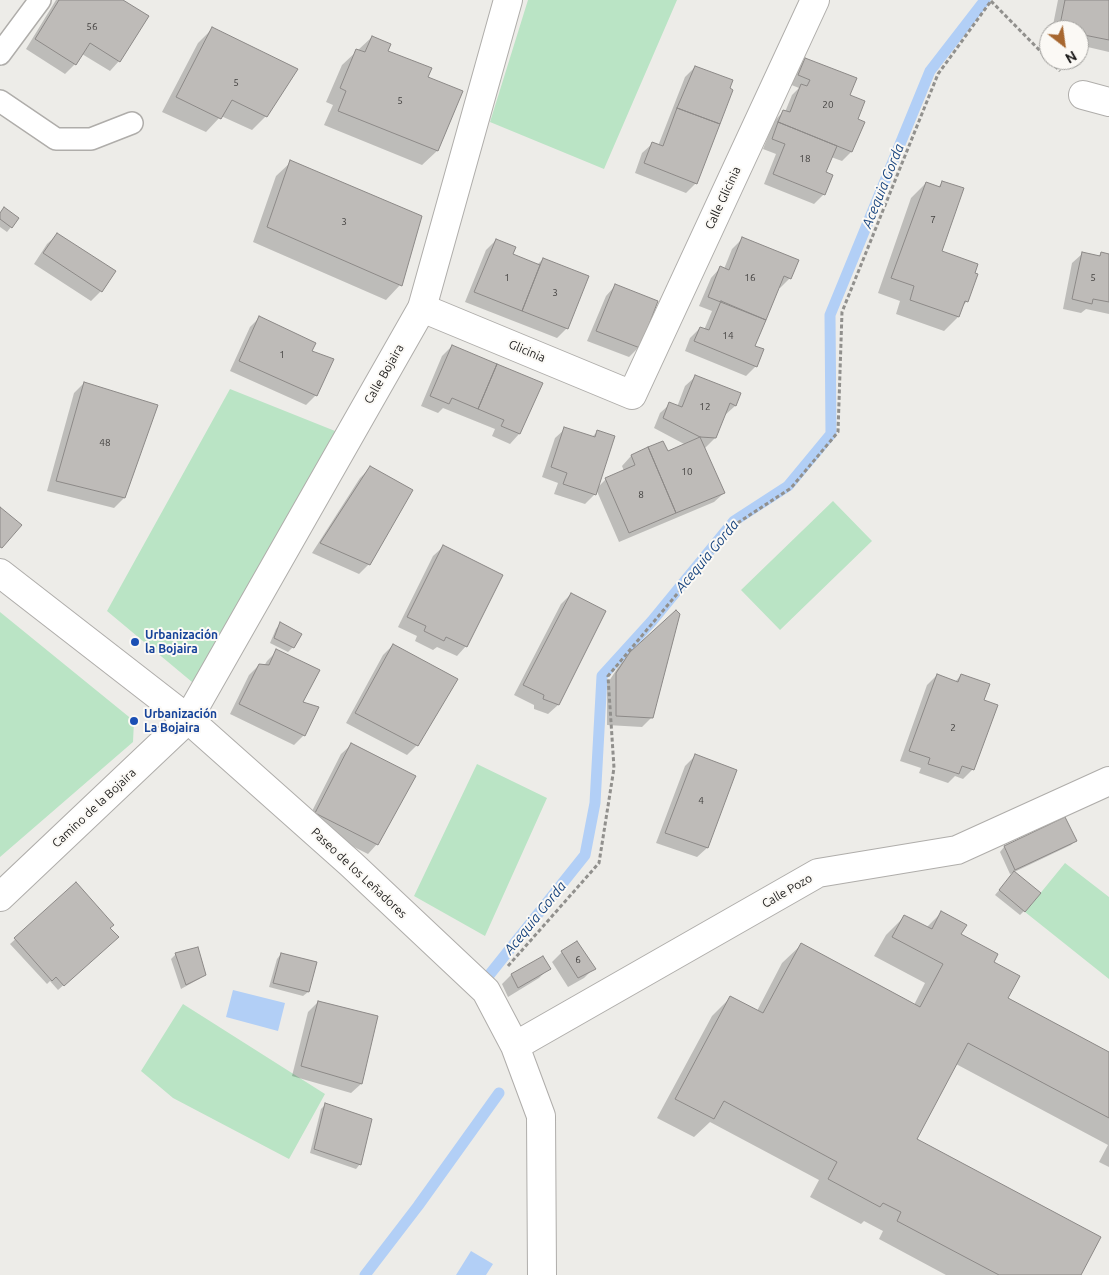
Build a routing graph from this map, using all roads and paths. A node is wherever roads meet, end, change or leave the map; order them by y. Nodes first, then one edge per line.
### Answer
1 (40, 0) edge
2 (508, 0) edge
3 (814, 0) edge
4 (991, 0) edge
5 (0, 54) edge
6 (1083, 95) joint
7 (0, 102) edge
8 (1109, 102) edge
9 (132, 123) dead end
10 (422, 308) junction
11 (632, 395) joint
12 (0, 573) edge
13 (188, 719) junction
14 (1109, 781) edge
15 (0, 897) edge
16 (486, 991) junction
17 (515, 1046) junction
18 (542, 1275) edge

1 - 5 lane
2 - 10 street, Calle Bojaira
3 - 11 street, Calle Glicinia
4 - 6 path
4 - 16 path
6 - 8 street
7 - 9 lane
10 - 11 street, Glicinia
10 - 13 street, Calle Bojaira
12 - 13 street, Paseo de los Leñadores
13 - 15 street, Camino de la Bojaira
13 - 16 street, Paseo de los Leñadores
14 - 17 street, Calle Pozo
16 - 17 street, Paseo de los Leñadores
17 - 18 street, Paseo de los Leñadores

